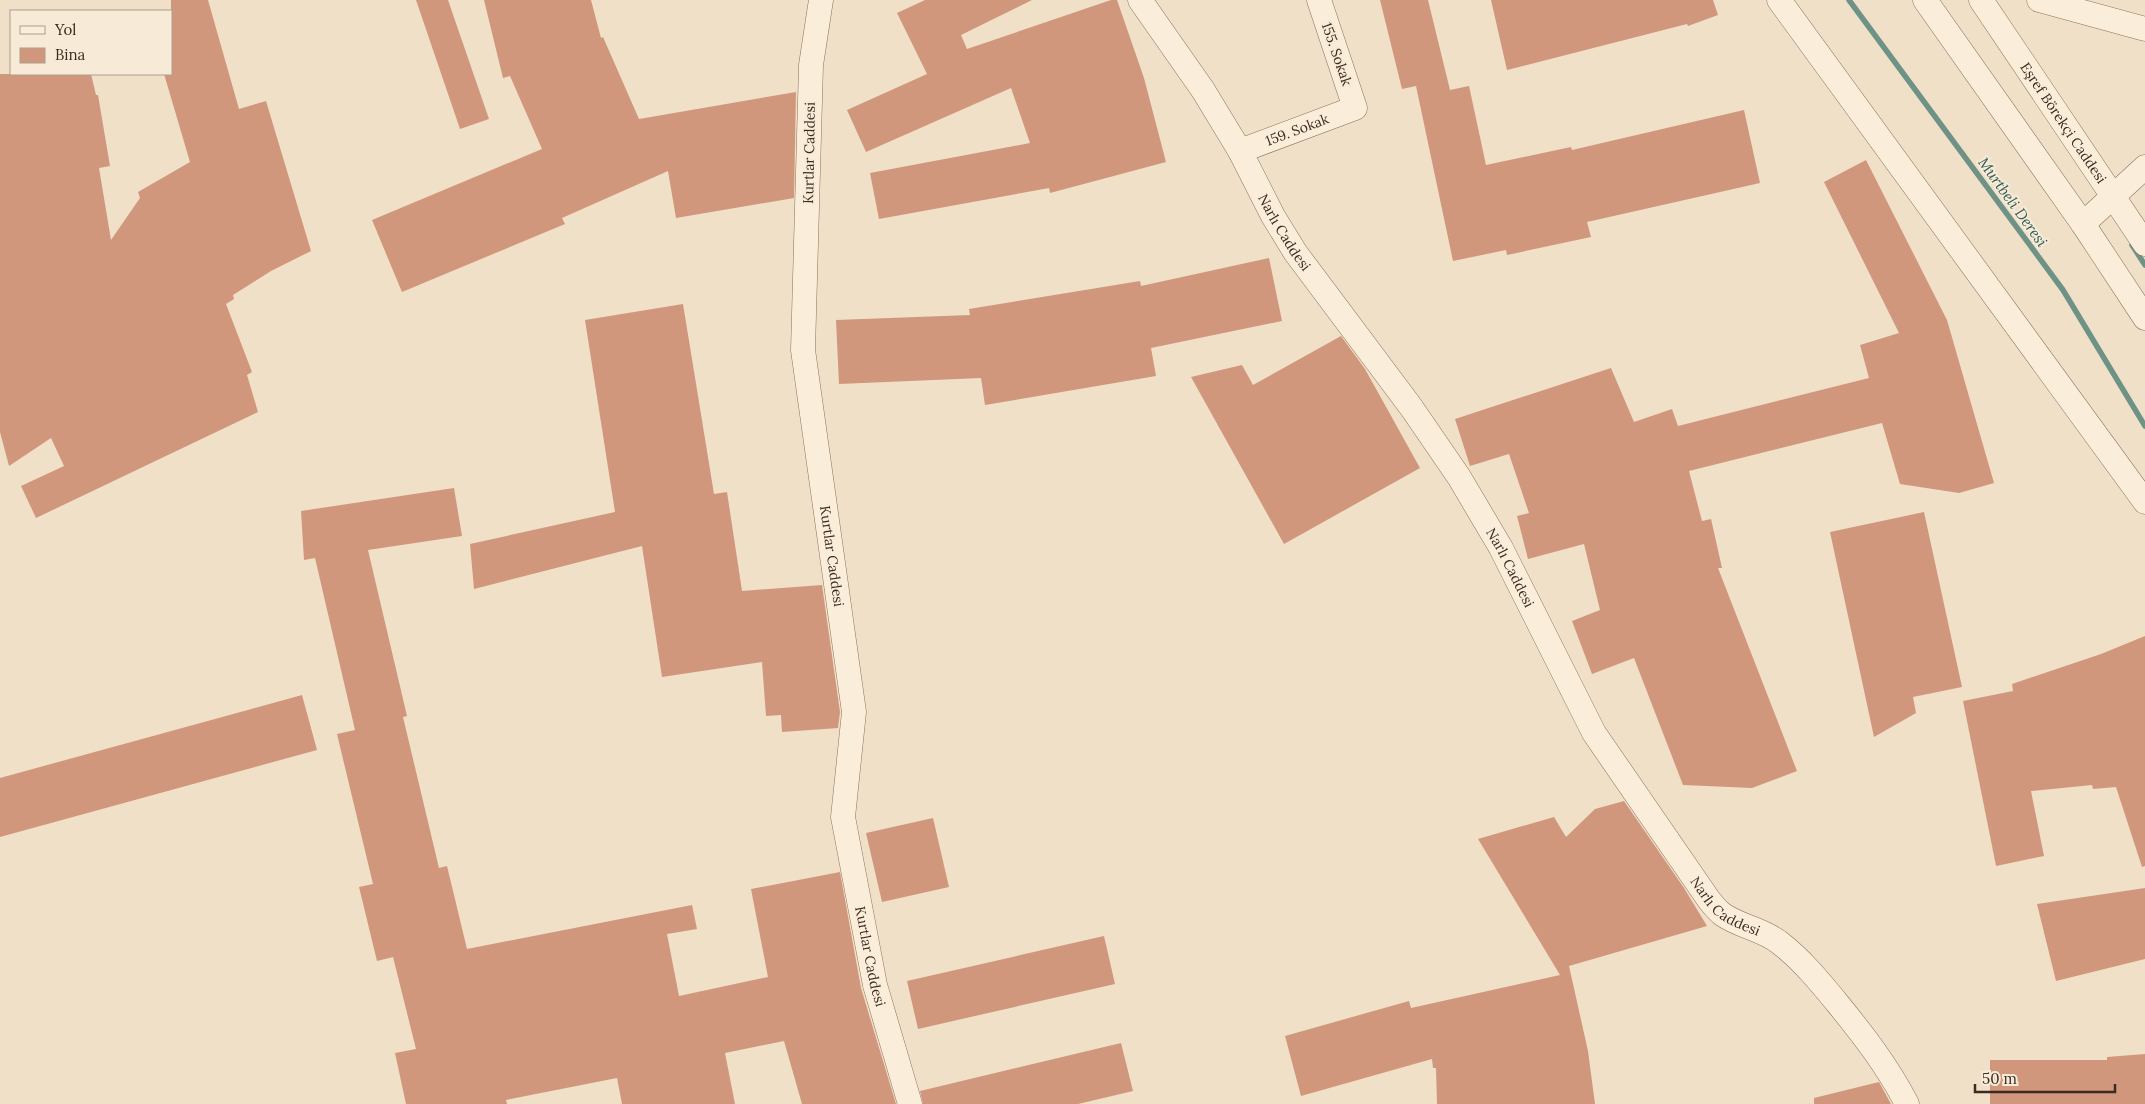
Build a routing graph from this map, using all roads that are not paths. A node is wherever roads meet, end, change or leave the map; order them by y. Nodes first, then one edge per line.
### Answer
1 (821, 0) edge
2 (1140, 0) edge
3 (1319, 0) edge
4 (1780, 0) edge
5 (1925, 0) edge
6 (1981, 0) edge
7 (2055, 2) edge
8 (2145, 29) edge
9 (1355, 108) joint
10 (1240, 151) junction
11 (2145, 167) edge
12 (2101, 207) junction
13 (2145, 244) edge
14 (2145, 318) edge
15 (2145, 502) edge
16 (910, 1104) edge
17 (1907, 1104) edge

1 - 16 street, Kurtlar Caddesi
2 - 10 street, Narlı Caddesi
3 - 9 street, 155. Sokak
4 - 15 street
5 - 12 street
6 - 12 street, Eşref Börekçi Caddesi
7 - 8 street
9 - 10 street, 159. Sokak
10 - 17 street, Narlı Caddesi
11 - 12 street
12 - 13 street, Eşref Börekçi Caddesi
12 - 14 street

